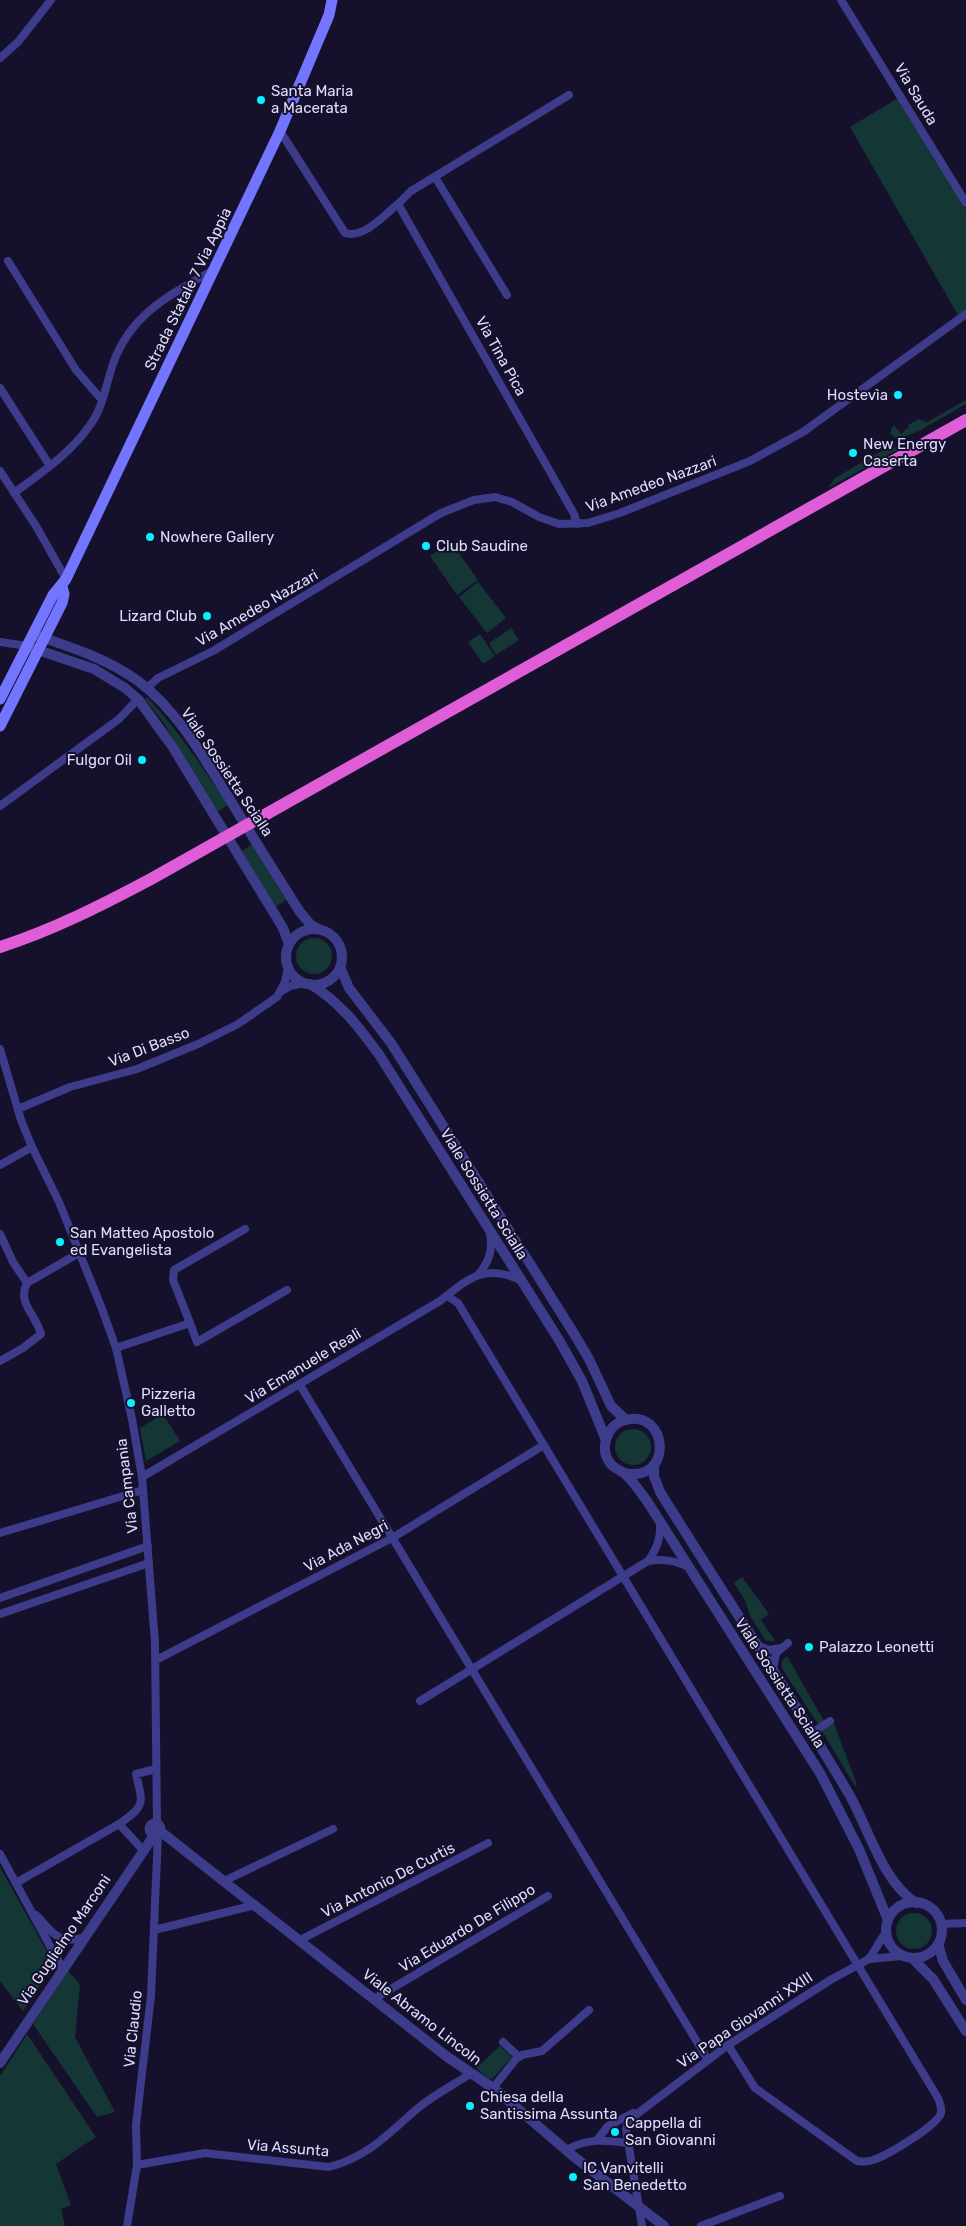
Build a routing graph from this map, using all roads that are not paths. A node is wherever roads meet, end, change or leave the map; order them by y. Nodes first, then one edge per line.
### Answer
1 (51, 0) edge
2 (332, 0) edge
3 (841, 0) edge
4 (0, 58) edge
5 (569, 95) dead end
6 (280, 131) junction
7 (435, 177) junction
8 (966, 203) edge
9 (398, 204) junction
10 (8, 261) dead end
11 (213, 271) junction
12 (507, 295) dead end
13 (966, 314) edge
14 (0, 388) edge
15 (102, 400) junction
16 (966, 420) edge
17 (50, 466) junction
18 (0, 471) edge
19 (14, 493) junction
20 (577, 524) junction
21 (64, 583) junction
22 (33, 634) junction
23 (44, 638) junction
24 (0, 642) edge
25 (27, 646) junction
26 (38, 650) junction
27 (146, 688) junction
28 (0, 699) edge
29 (138, 699) junction
30 (0, 726) edge
31 (0, 806) edge
32 (318, 929) junction
33 (35, 936) junction
34 (288, 944) junction
35 (0, 947) edge
36 (0, 957) edge
37 (340, 967) junction
38 (288, 968) junction
39 (308, 984) junction
40 (280, 992) junction
41 (0, 1049) edge
42 (18, 1109) junction
43 (32, 1148) junction
44 (0, 1165) edge
45 (245, 1229) dead end
46 (490, 1233) junction
47 (0, 1234) edge
48 (79, 1253) junction
49 (476, 1276) junction
50 (520, 1280) junction
51 (27, 1283) junction
52 (287, 1290) dead end
53 (448, 1296) junction
54 (190, 1323) junction
55 (116, 1348) junction
56 (0, 1361) edge
57 (300, 1385) junction
58 (626, 1420) junction
59 (606, 1440) junction
60 (544, 1444) junction
61 (654, 1465) junction
62 (624, 1473) junction
63 (142, 1477) junction
64 (142, 1490) junction
65 (660, 1521) junction
66 (0, 1533) edge
67 (392, 1538) junction
68 (148, 1546) junction
69 (648, 1562) junction
70 (149, 1563) junction
71 (688, 1567) junction
72 (623, 1576) junction
73 (0, 1598) edge
74 (0, 1614) edge
75 (788, 1643) dead end
76 (756, 1645) junction
77 (781, 1648) junction
78 (156, 1660) junction
79 (471, 1669) junction
80 (772, 1671) junction
81 (420, 1701) dead end
82 (828, 1722) dead end
83 (812, 1733) junction
84 (156, 1769) junction
85 (119, 1824) junction
86 (333, 1829) dead end
87 (158, 1831) junction
88 (488, 1844) dead end
89 (143, 1850) junction
90 (0, 1854) edge
91 (224, 1881) junction
92 (16, 1883) junction
93 (548, 1896) dead end
94 (916, 1903) junction
95 (255, 1905) junction
96 (28, 1906) junction
97 (888, 1920) junction
98 (966, 1923) edge
99 (941, 1924) junction
100 (154, 1930) junction
101 (886, 1932) junction
102 (84, 1937) junction
103 (300, 1940) junction
104 (938, 1944) junction
105 (907, 1957) junction
106 (870, 1960) junction
107 (858, 1966) junction
108 (62, 1968) junction
109 (374, 1999) junction
110 (966, 2000) edge
111 (589, 2010) dead end
112 (966, 2031) edge
113 (504, 2042) dead end
114 (728, 2045) junction
115 (520, 2057) junction
116 (708, 2060) junction
117 (0, 2063) edge
118 (470, 2074) junction
119 (492, 2088) junction
120 (640, 2110) junction
121 (597, 2140) junction
122 (627, 2143) junction
123 (566, 2150) junction
124 (136, 2165) junction
125 (780, 2196) dead end
126 (637, 2204) junction
127 (127, 2226) edge
128 (642, 2226) edge
129 (664, 2226) edge
130 (701, 2226) edge

1 - 4 street
2 - 6 main road, Strada Statale 7 Via Appia
3 - 8 street, Via Sauda
5 - 7 street
6 - 9 street
6 - 11 main road, Strada Statale 7 Via Appia
7 - 9 street
7 - 12 street
9 - 20 street, Via Tina Pica
10 - 15 street
11 - 15 street
11 - 21 main road, Strada Statale 7 Via Appia
13 - 20 street, Via Amedeo Nazzari
14 - 17 street
15 - 17 street
16 - 33 highway
17 - 19 street
18 - 19 street
19 - 21 street
20 - 27 street, Via Amedeo Nazzari
21 - 22 main road, Strada Statale 7 Via Appia
21 - 23 main road, Strada Statale 7 Via Appia
22 - 23 street, Viale Sossietta Scialla
22 - 25 main road, Strada Statale 7 Via Appia
23 - 26 main road, Strada Statale 7 Via Appia
23 - 27 street, Viale Sossietta Scialla
24 - 25 street
25 - 26 street, Viale Sossietta Scialla
25 - 28 main road, Strada Statale 7 Via Appia
26 - 29 street, Viale Sossietta Scialla
26 - 30 main road, Strada Statale 7 Via Appia
27 - 32 street, Viale Sossietta Scialla
29 - 31 street
29 - 34 street, Viale Sossietta Scialla
32 - 34 street
32 - 37 street, Viale Sossietta Scialla
33 - 35 highway
33 - 36 highway
34 - 38 street, Viale Sossietta Scialla
37 - 39 street
37 - 58 street, Viale Sossietta Scialla
38 - 39 street, Viale Sossietta Scialla
38 - 40 street
39 - 40 street, Via Di Basso
39 - 46 street, Viale Sossietta Scialla
40 - 42 street, Via Di Basso
41 - 42 street, Via Campania
42 - 43 street, Via Campania
43 - 44 street
43 - 48 street, Via Campania
45 - 54 street
46 - 49 street, Via Emanuele Reali
46 - 50 street, Viale Sossietta Scialla
47 - 51 street
48 - 51 street
48 - 55 street, Via Campania
49 - 50 street, Via Emanuele Reali
49 - 53 street, Via Emanuele Reali
50 - 59 street, Viale Sossietta Scialla
51 - 56 street
52 - 54 street
53 - 57 street, Via Emanuele Reali
53 - 60 street
54 - 55 street
55 - 63 street, Via Campania
57 - 63 street, Via Emanuele Reali
57 - 67 street
58 - 59 street
58 - 61 street, Viale Sossietta Scialla
59 - 62 street, Viale Sossietta Scialla
60 - 67 street, Via Ada Negri
60 - 72 street
61 - 62 street
61 - 76 street, Viale Sossietta Scialla
62 - 65 street, Viale Sossietta Scialla
63 - 64 street, Via Campania
64 - 66 street
64 - 68 street, Via Campania
65 - 69 street
65 - 71 street, Viale Sossietta Scialla
67 - 78 street, Via Ada Negri
67 - 79 street
68 - 70 street, Via Campania
68 - 73 street
69 - 71 street
69 - 72 street
70 - 74 street
70 - 78 street, Via Campania
71 - 97 street, Viale Sossietta Scialla
72 - 79 street
72 - 107 street
75 - 77 street
76 - 77 street
76 - 80 street, Viale Sossietta Scialla
77 - 80 street
78 - 84 street, Via Campania
79 - 81 street
79 - 116 street
80 - 83 street, Viale Sossietta Scialla
82 - 83 street
83 - 94 street, Viale Sossietta Scialla
84 - 85 street
84 - 87 street, Via Campania
85 - 89 street
85 - 92 street
86 - 91 street
87 - 89 street, Via Guglielmo Marconi
87 - 91 street, Viale Abramo Lincoln
87 - 100 street, Via Claudio
88 - 103 street, Via Antonio De Curtis
89 - 102 street, Via Guglielmo Marconi
90 - 92 street
91 - 95 street, Viale Abramo Lincoln
92 - 96 street
93 - 109 street, Via Eduardo De Filippo
94 - 97 street
94 - 99 street, Viale Sossietta Scialla
95 - 100 street
95 - 103 street, Viale Abramo Lincoln
96 - 102 street
96 - 108 street
97 - 101 street
98 - 99 street
99 - 104 street
100 - 124 street, Via Claudio
101 - 105 street
101 - 106 street
102 - 108 street, Via Guglielmo Marconi
103 - 109 street, Viale Abramo Lincoln
104 - 105 street
104 - 110 street
105 - 106 street, Via Papa Giovanni XXIII
105 - 112 street
106 - 107 street, Via Papa Giovanni XXIII
107 - 114 street, Via Papa Giovanni XXIII
107 - 114 street
108 - 117 street, Via Guglielmo Marconi
109 - 118 street, Viale Abramo Lincoln
111 - 115 street
113 - 115 street
114 - 116 street, Via Papa Giovanni XXIII
115 - 119 street
116 - 120 street, Via Papa Giovanni XXIII
118 - 119 street, Viale Abramo Lincoln
118 - 124 street, Via Assunta
119 - 123 street, Viale Abramo Lincoln
120 - 121 street, Via Papa Giovanni XXIII
120 - 122 street, Via Papa Giovanni XXIII
121 - 122 street
121 - 123 street
122 - 126 street, Via Papa Giovanni XXIII
123 - 126 street, Viale Abramo Lincoln
124 - 127 street, Via Claudio
125 - 130 street
126 - 128 street, Via Papa Giovanni XXIII
126 - 129 street, Viale Abramo Lincoln

